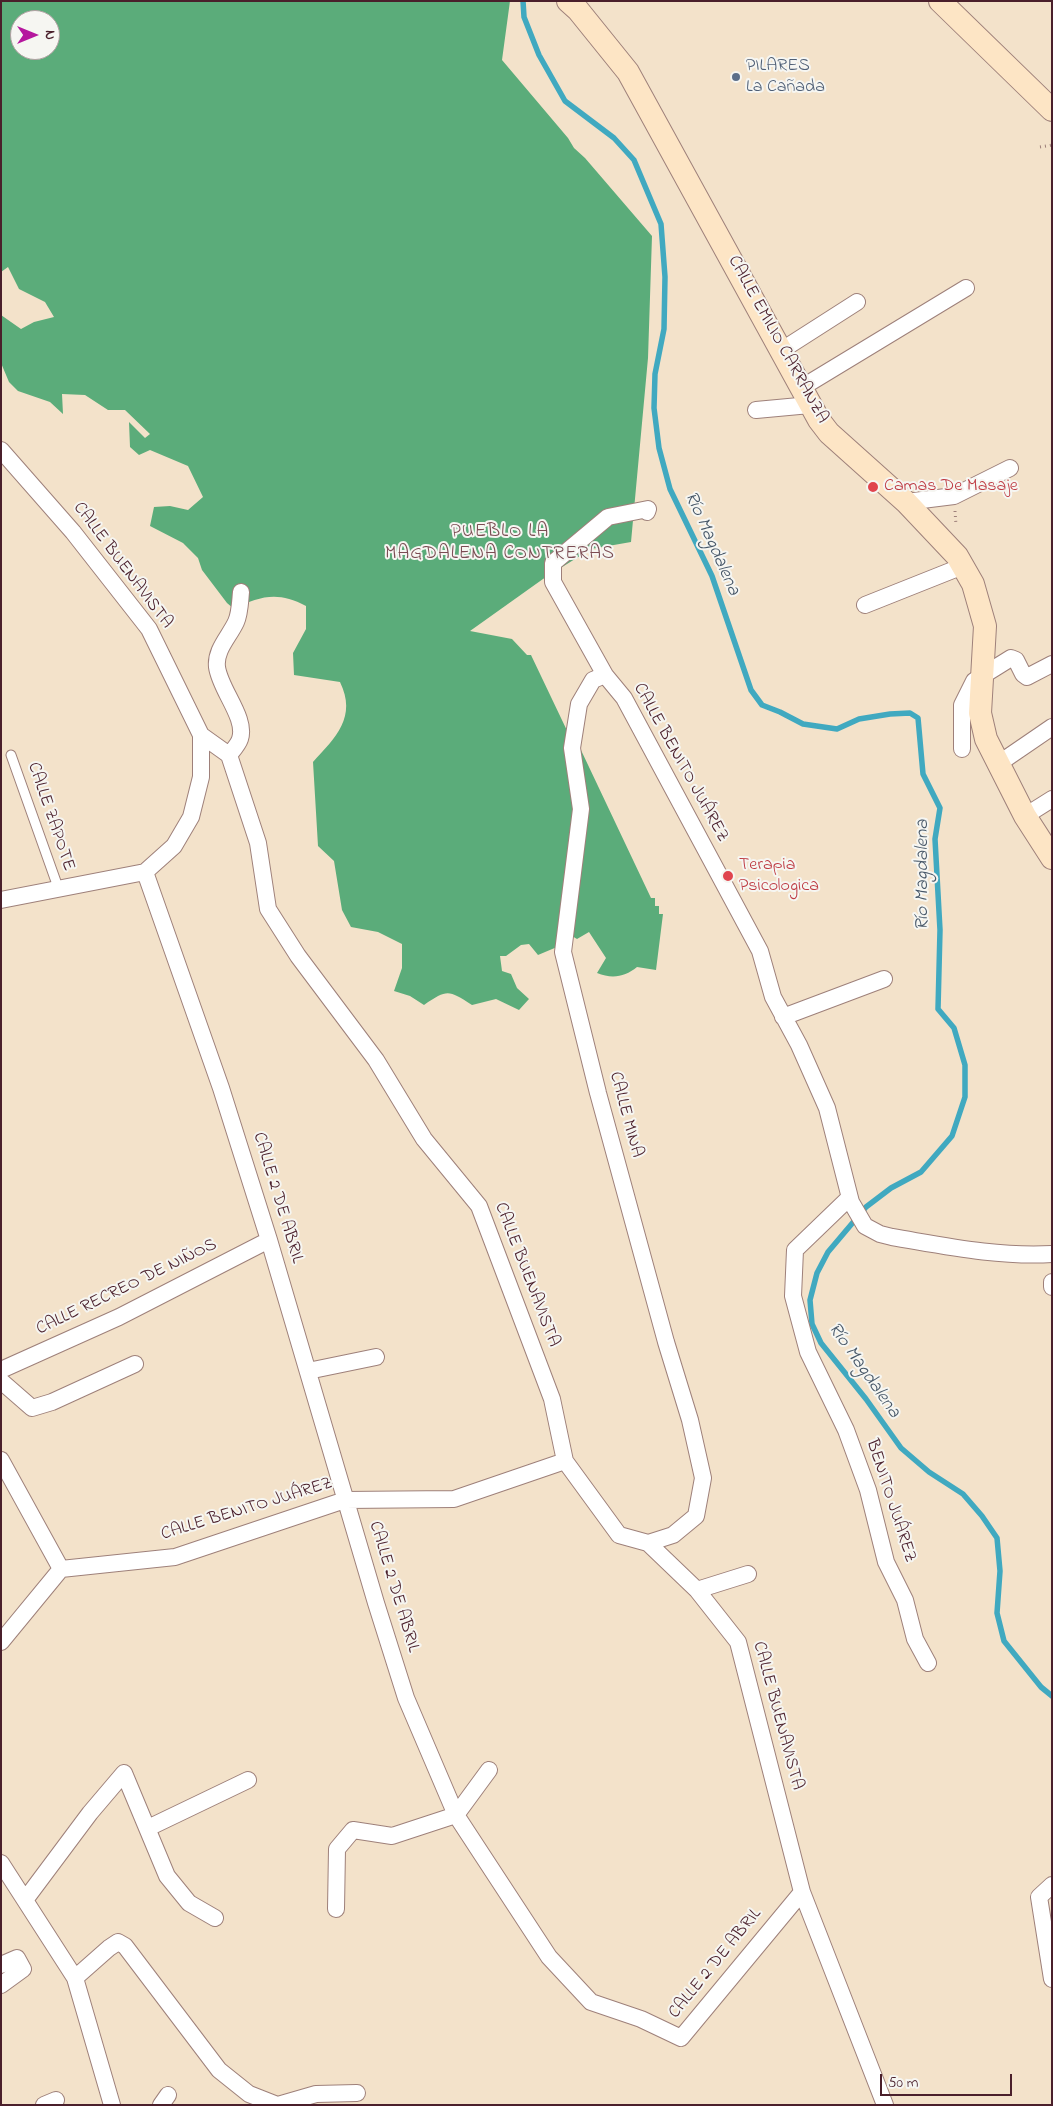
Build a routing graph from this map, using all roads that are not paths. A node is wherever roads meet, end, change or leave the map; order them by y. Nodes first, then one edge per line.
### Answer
1 (568, 1) edge
2 (940, 1) edge
3 (1052, 110) edge
4 (966, 288) dead end
5 (858, 302) dead end
6 (782, 350) junction
7 (806, 396) junction
8 (756, 410) dead end
9 (1, 450) edge
10 (1010, 468) dead end
11 (906, 502) junction
12 (646, 512) dead end
13 (963, 566) junction
14 (241, 592) dead end
15 (865, 605) dead end
16 (1052, 664) edge
17 (605, 675) junction
18 (981, 676) junction
19 (1052, 727) edge
20 (201, 735) junction
21 (962, 749) dead end
22 (11, 755) dead end
23 (229, 755) junction
24 (998, 764) junction
25 (1052, 799) edge
26 (1025, 816) junction
27 (1052, 858) edge
28 (145, 872) junction
29 (59, 890) junction
30 (1, 900) edge
31 (884, 980) dead end
32 (783, 1018) junction
33 (850, 1200) junction
34 (269, 1240) junction
35 (1052, 1254) edge
36 (1052, 1282) edge
37 (1052, 1286) edge
38 (376, 1357) dead end
39 (135, 1364) dead end
40 (1, 1370) edge
41 (308, 1371) junction
42 (1, 1381) edge
43 (1, 1460) edge
44 (565, 1461) junction
45 (345, 1500) junction
46 (648, 1544) junction
47 (61, 1569) junction
48 (748, 1574) dead end
49 (697, 1590) junction
50 (1, 1642) edge
51 (928, 1663) dead end
52 (489, 1770) dead end
53 (248, 1780) dead end
54 (456, 1815) junction
55 (148, 1828) junction
56 (1, 1863) edge
57 (1052, 1885) edge
58 (802, 1892) junction
59 (25, 1900) junction
60 (336, 1909) dead end
61 (215, 1918) dead end
62 (1, 1965) edge
63 (75, 1978) junction
64 (1052, 1979) edge
65 (1, 1985) edge
66 (357, 2093) dead end
67 (112, 2105) edge
68 (278, 2105) edge
69 (885, 2105) edge

1 - 6 street, CALLE EMILIO CARRANZA
2 - 3 street
4 - 7 street
5 - 6 street
6 - 7 street, CALLE EMILIO CARRANZA
7 - 8 street
7 - 11 street, CALLE EMILIO CARRANZA
9 - 20 street, CALLE BUENAVISTA
10 - 11 street
11 - 13 street, CALLE EMILIO CARRANZA
12 - 17 street, CALLE BENITO JUÁREZ
13 - 15 street
13 - 18 street, CALLE EMILIO CARRANZA
14 - 23 street
16 - 18 street
17 - 32 street, CALLE BENITO JUÁREZ
17 - 46 street, CALLE MINA
18 - 21 street
18 - 24 street, CALLE EMILIO CARRANZA
19 - 24 street
20 - 23 street, CALLE BUENAVISTA
20 - 28 street
22 - 29 lane, CALLE ZAPOTE
23 - 44 street, CALLE BUENAVISTA
24 - 26 street, CALLE EMILIO CARRANZA
25 - 26 street
26 - 27 street, CALLE EMILIO CARRANZA
28 - 29 street
28 - 34 street, CALLE 2 DE ABRIL
29 - 30 street
31 - 32 street
32 - 33 street, CALLE BENITO JUÁREZ
33 - 35 street, CALLE BENITO JUÁREZ
33 - 51 street, BENITO JUÁREZ
34 - 40 street, CALLE RECREO DE NIÑOS
34 - 41 street, CALLE 2 DE ABRIL
36 - 37 street
38 - 41 street
39 - 42 street
41 - 45 street, CALLE 2 DE ABRIL
43 - 47 street
44 - 45 street, CALLE BENITO JUÁREZ
44 - 46 street, CALLE BUENAVISTA
45 - 47 street, CALLE BENITO JUÁREZ
45 - 54 street, CALLE 2 DE ABRIL
46 - 49 street, CALLE BUENAVISTA
47 - 50 street
48 - 49 street
49 - 58 street, CALLE BUENAVISTA
52 - 54 street
53 - 55 street
54 - 58 street, CALLE 2 DE ABRIL
54 - 60 street
55 - 59 street
55 - 61 street
56 - 59 street
57 - 64 street
58 - 69 street, CALLE BUENAVISTA
59 - 63 street
62 - 65 street
63 - 67 street
63 - 68 street
66 - 68 street

